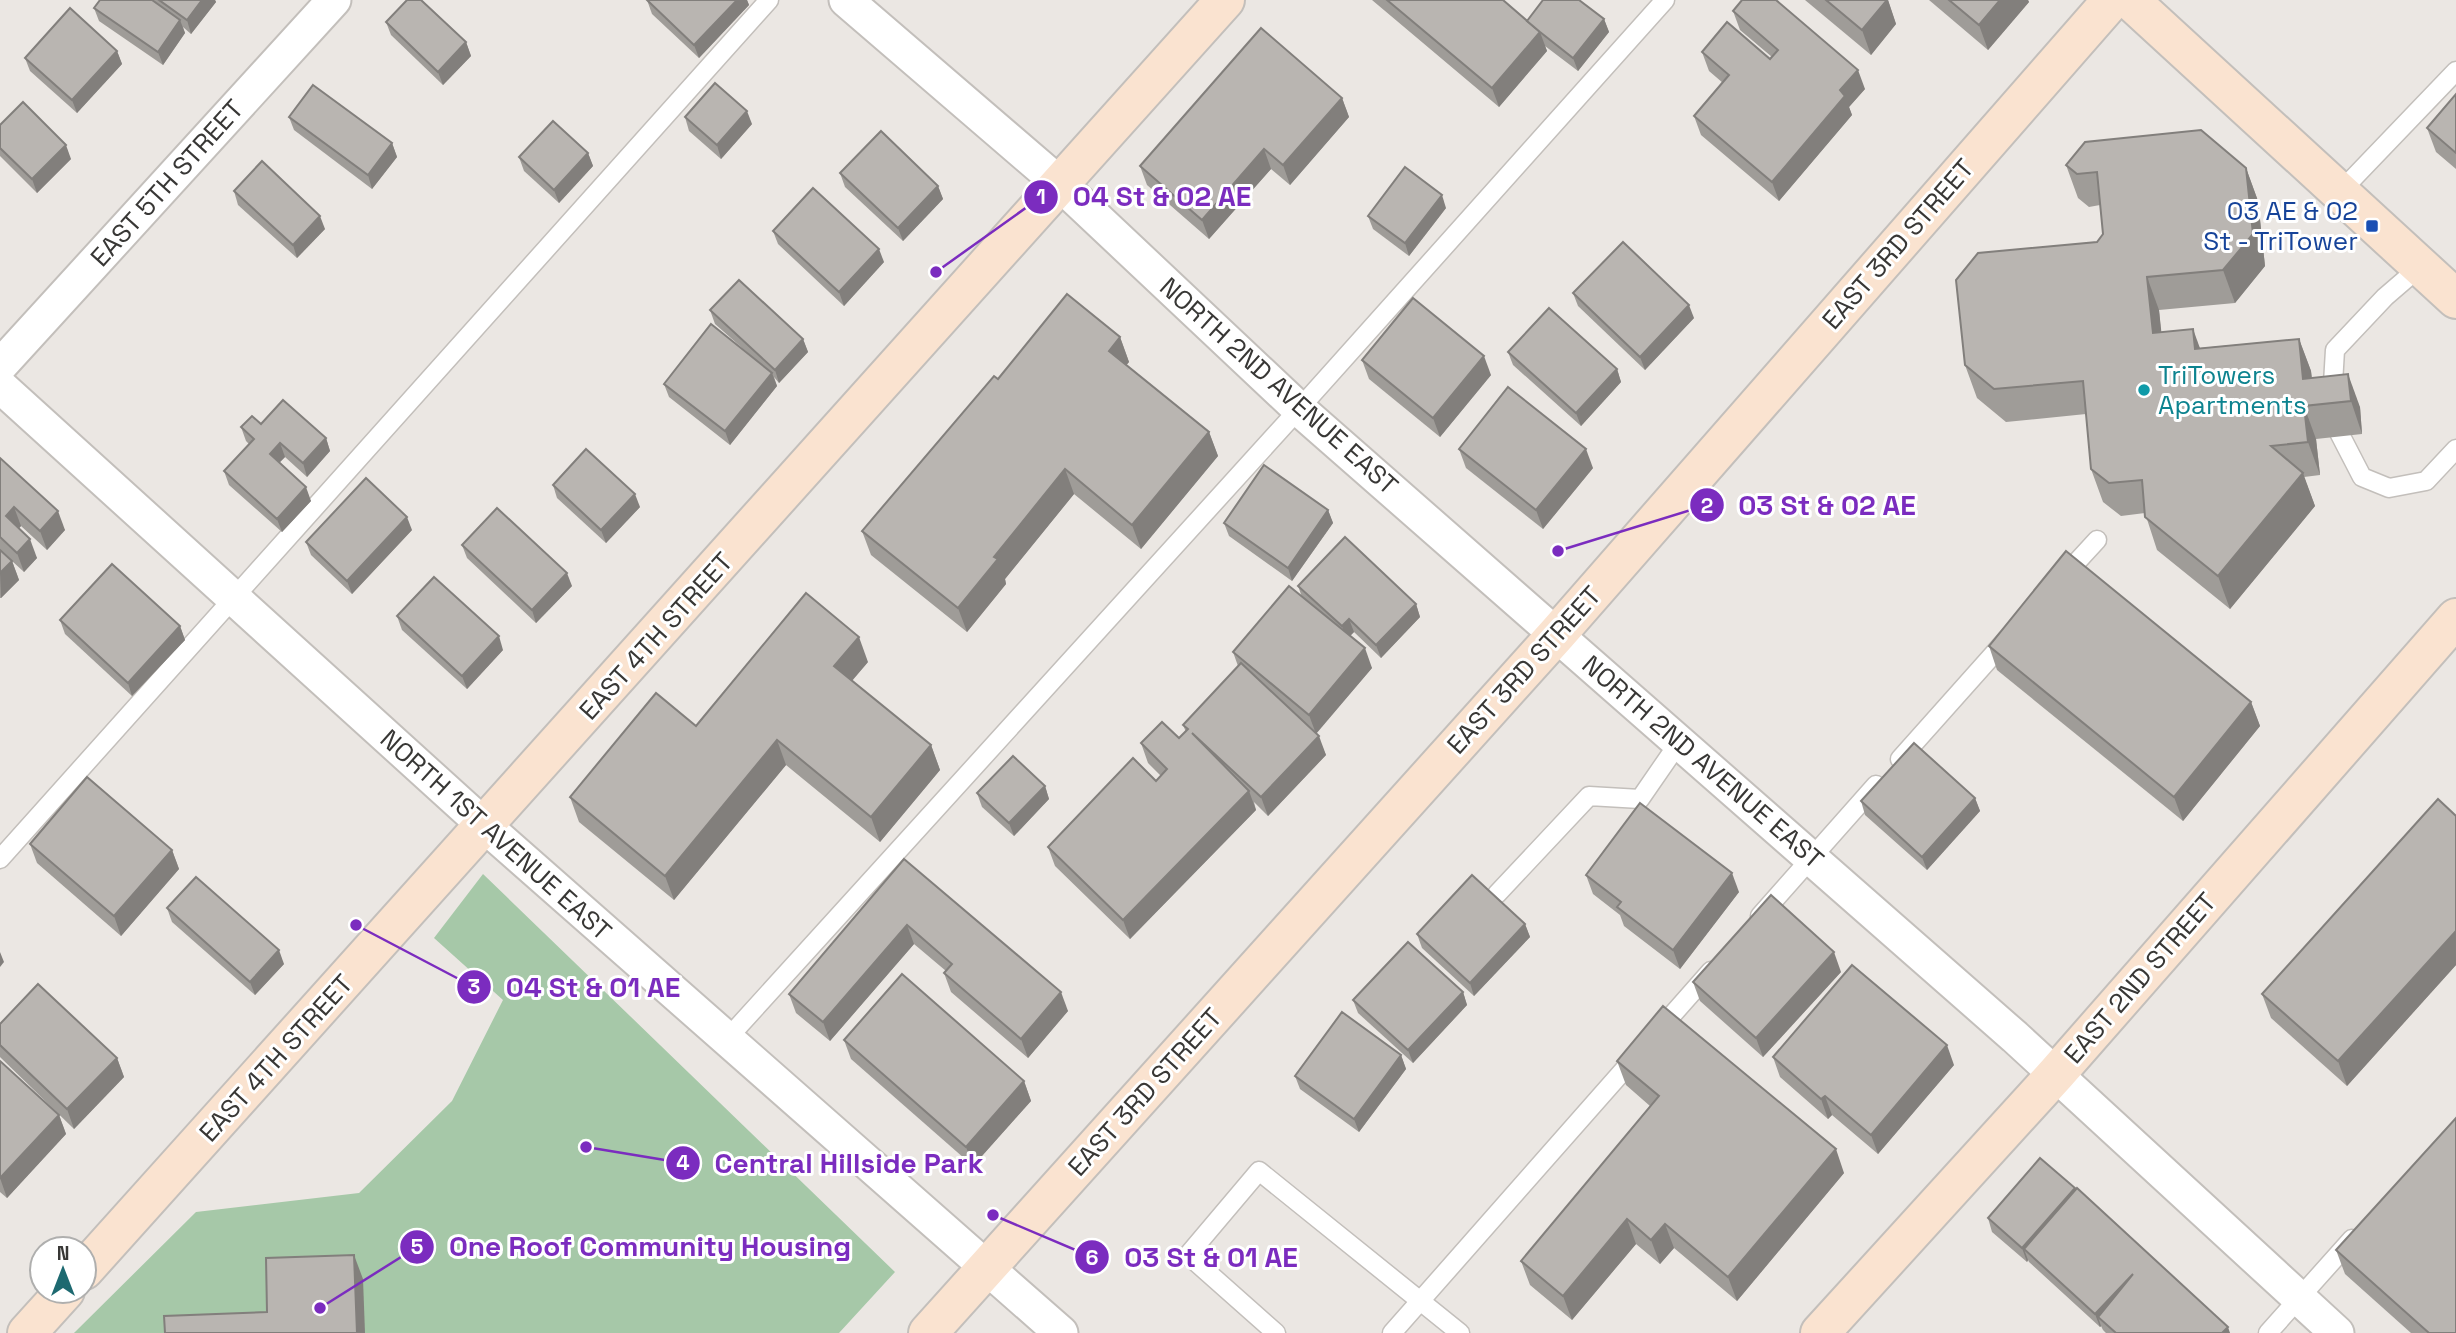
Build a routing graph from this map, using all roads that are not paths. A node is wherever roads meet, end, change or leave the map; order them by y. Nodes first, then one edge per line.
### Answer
1 (334, 0) edge
2 (769, 0) edge
3 (846, 0) edge
4 (1225, 0) edge
5 (1665, 0) edge
6 (2112, 0) edge
7 (2130, 0) edge
8 (2456, 71) edge
9 (1060, 184) junction
10 (2339, 192) junction
11 (2421, 266) junction
12 (2456, 299) edge
13 (0, 366) edge
14 (0, 386) edge
15 (1299, 409) junction
16 (2456, 449) edge
17 (2097, 540) dead end
18 (2051, 591) edge
19 (234, 598) junction
20 (2456, 618) edge
21 (2023, 622) edge
22 (1557, 634) junction
23 (1680, 741) junction
24 (485, 827) junction
25 (1811, 857) junction
26 (0, 859) edge
27 (1497, 894) edge
28 (1748, 929) edge
29 (1721, 960) edge
30 (727, 1039) junction
31 (2056, 1074) junction
32 (2366, 1223) edge
33 (98, 1255) edge
34 (987, 1268) junction
35 (2300, 1299) junction
36 (1420, 1300) junction
37 (52, 1305) edge
38 (27, 1333) edge
39 (928, 1333) edge
40 (1061, 1333) edge
41 (1276, 1333) edge
42 (1392, 1333) edge
43 (1460, 1333) edge
44 (1820, 1333) edge
45 (2268, 1333) edge
46 (2337, 1333) edge

1 - 13 street, EAST 5TH STREET
2 - 19 lane
3 - 9 street, NORTH 2ND AVENUE EAST
4 - 9 street, EAST 4TH STREET
5 - 15 lane
6 - 22 street, EAST 3RD STREET
7 - 10 street
8 - 10 lane
9 - 15 street, NORTH 2ND AVENUE EAST
9 - 24 street, EAST 4TH STREET
10 - 11 street
11 - 12 street
11 - 16 lane
14 - 19 street, NORTH 1ST AVENUE EAST
15 - 22 street, NORTH 2ND AVENUE EAST
15 - 30 lane
17 - 18 lane
19 - 24 street, NORTH 1ST AVENUE EAST
19 - 26 lane
20 - 31 street, EAST 2ND STREET
21 - 25 lane
22 - 23 street, NORTH 2ND AVENUE EAST
22 - 34 street, EAST 3RD STREET
23 - 25 street, NORTH 2ND AVENUE EAST
23 - 27 lane
24 - 30 street, NORTH 1ST AVENUE EAST
24 - 33 street, EAST 4TH STREET
25 - 28 lane
25 - 31 street, NORTH 2ND AVENUE EAST
29 - 36 lane
30 - 34 street, NORTH 1ST AVENUE EAST
31 - 35 street, NORTH 2ND AVENUE EAST
31 - 44 street, EAST 2ND STREET
32 - 35 lane
34 - 39 street, EAST 3RD STREET
34 - 40 street, NORTH 1ST AVENUE EAST
35 - 45 lane
35 - 46 street, NORTH 2ND AVENUE EAST
36 - 41 lane
36 - 42 lane
36 - 43 lane
37 - 38 street

